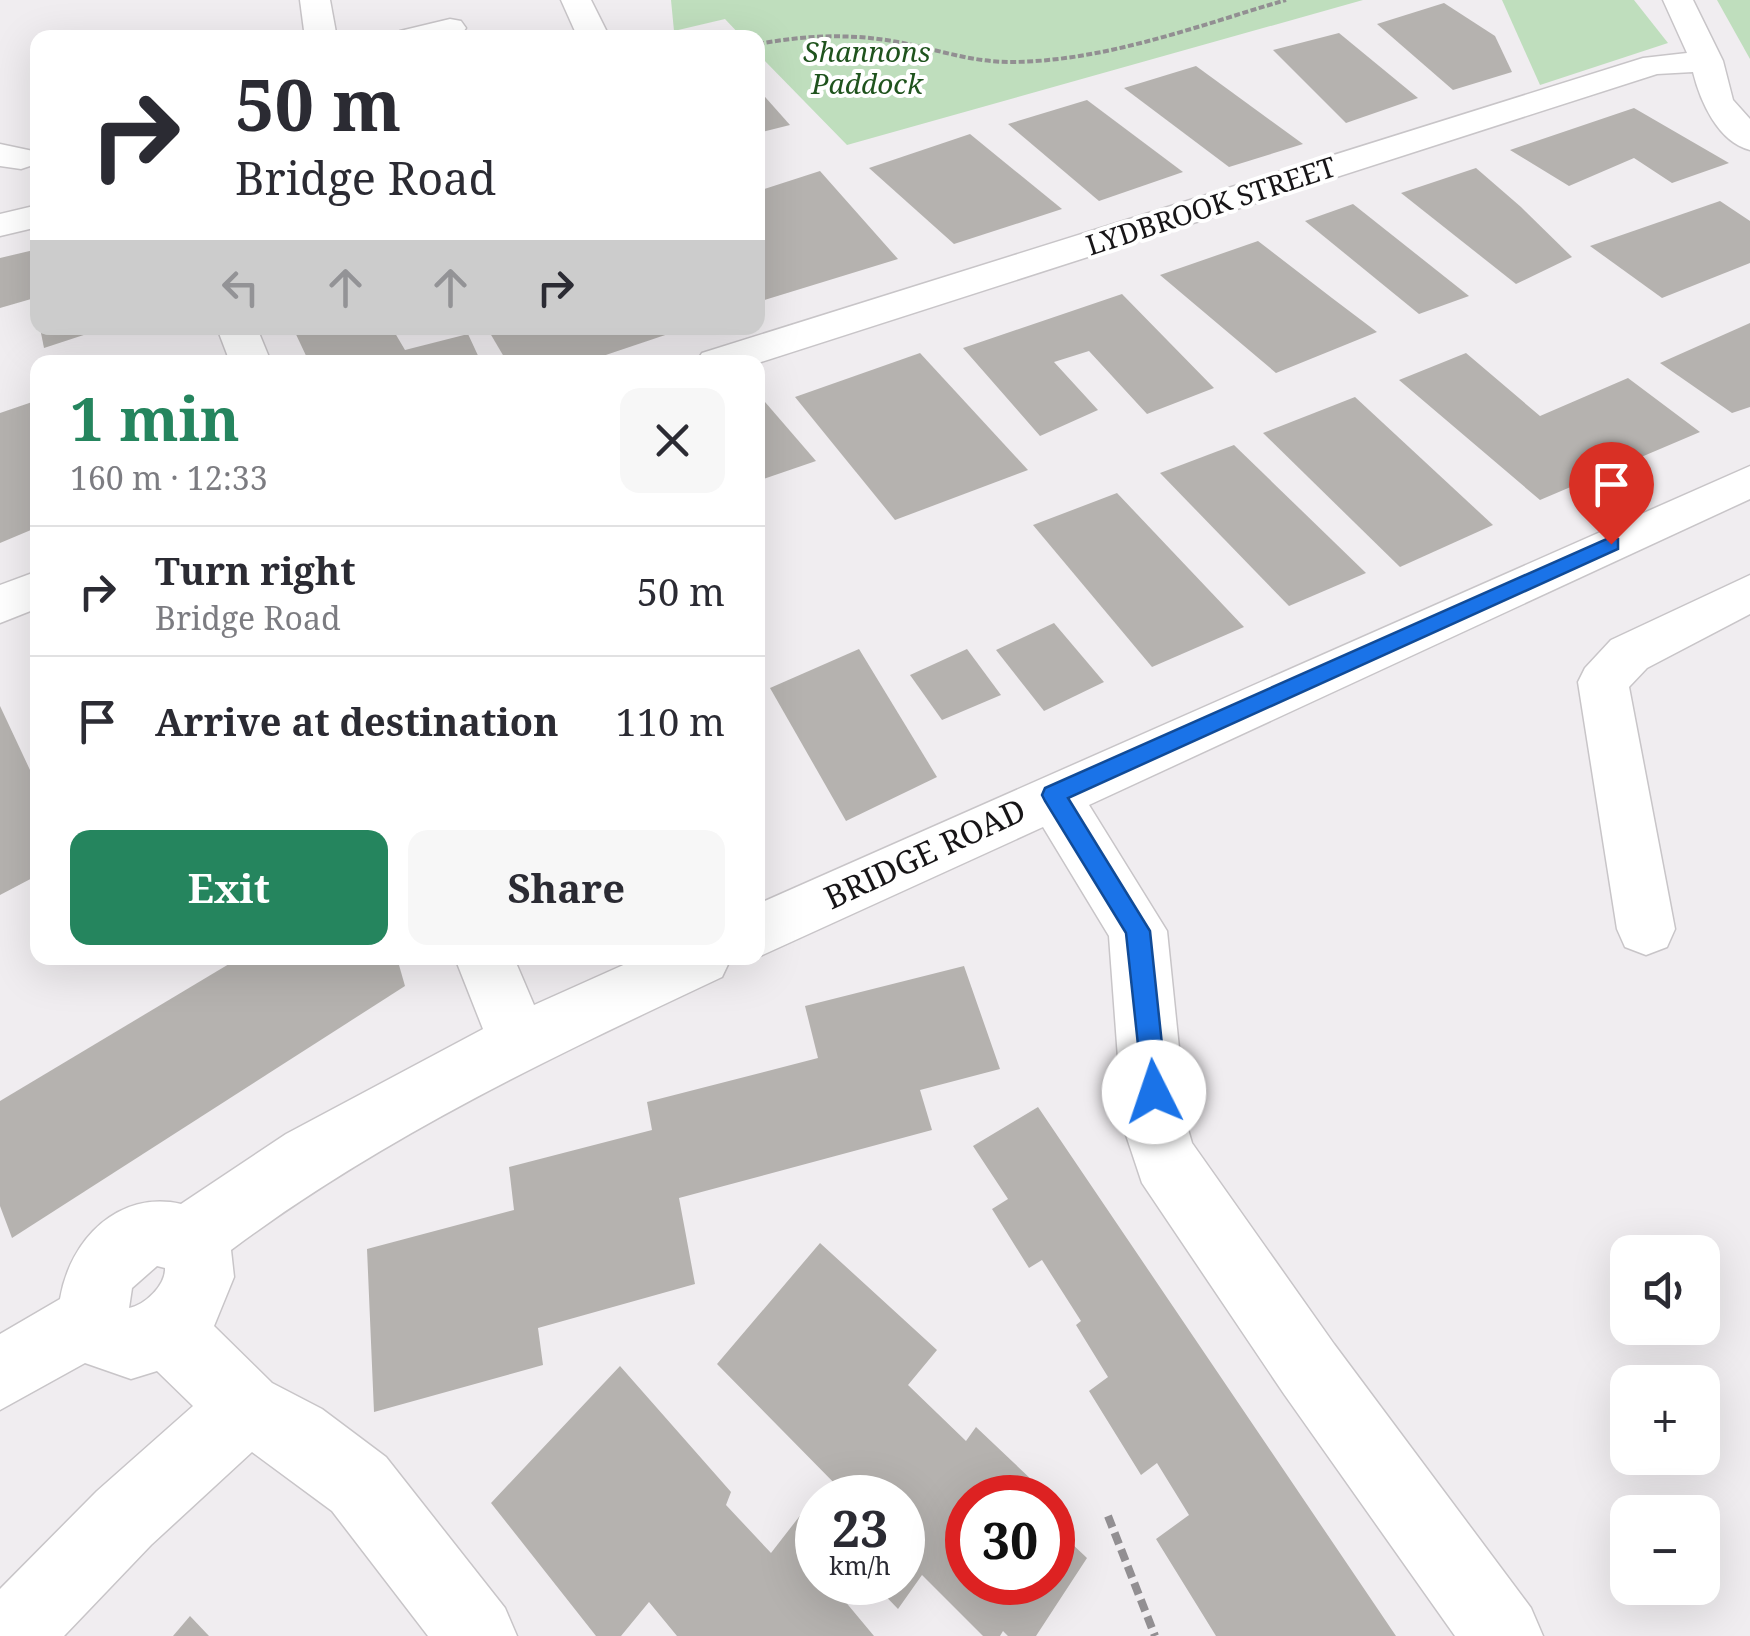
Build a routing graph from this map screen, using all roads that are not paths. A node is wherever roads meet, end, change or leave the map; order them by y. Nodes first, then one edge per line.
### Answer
1 (315, 0) edge
2 (576, 0) edge
3 (1678, 0) edge
4 (450, 28) dead end
5 (320, 30) edge
6 (442, 30) edge
7 (590, 30) edge
8 (1707, 61) junction
9 (1750, 109) edge
10 (1750, 140) edge
11 (30, 218) edge
12 (0, 226) edge
13 (739, 355) edge
14 (1750, 481) edge
15 (30, 592) edge
16 (1750, 593) edge
17 (0, 606) edge
18 (1053, 795) junction
19 (765, 928) edge
20 (1646, 929) dead end
21 (488, 965) edge
22 (686, 965) edge
23 (519, 1042) junction
24 (128, 1325) junction
25 (0, 1374) edge
26 (246, 1409) junction
27 (10, 1636) edge
28 (477, 1636) edge
29 (1503, 1636) edge

1 - 5 street
2 - 7 street
3 - 8 street
4 - 6 street
8 - 9 street
8 - 10 street
8 - 13 street, LYDBROOK STREET
11 - 12 street
14 - 18 street, BRIDGE ROAD
15 - 17 street
16 - 20 street
18 - 19 street, BRIDGE ROAD
18 - 29 street
21 - 23 street
22 - 23 street
23 - 24 street
24 - 25 street
24 - 26 street
26 - 27 street
26 - 28 street

